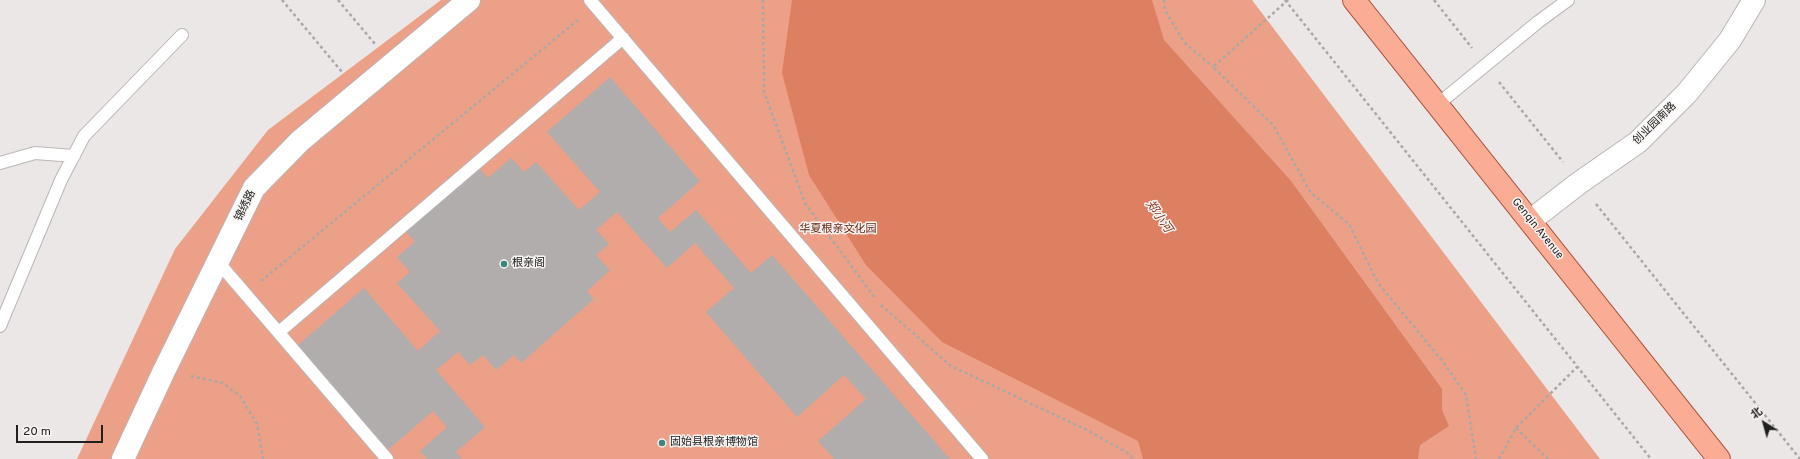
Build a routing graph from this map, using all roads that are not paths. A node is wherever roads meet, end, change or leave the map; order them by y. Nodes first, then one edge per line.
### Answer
1 (469, 0) edge
2 (1354, 0) edge
3 (1568, 0) edge
4 (1754, 0) edge
5 (592, 3) edge
6 (182, 35) dead end
7 (623, 38) junction
8 (1437, 105) junction
9 (74, 156) junction
10 (0, 163) edge
11 (1530, 221) junction
12 (218, 262) junction
13 (0, 326) edge
14 (279, 332) junction
15 (123, 459) edge
16 (387, 459) edge
17 (982, 459) edge
18 (1719, 459) edge

1 - 12 street, 锦绣路
2 - 8 main road, Genqin Avenue
3 - 8 lane
4 - 11 street, 创业园南路
5 - 7 lane
6 - 9 lane
7 - 14 lane
7 - 17 lane
8 - 11 main road, Genqin Avenue
9 - 10 lane
9 - 13 lane
11 - 18 main road, Genqin Avenue
12 - 14 lane
12 - 15 street, 锦绣路
14 - 16 lane

